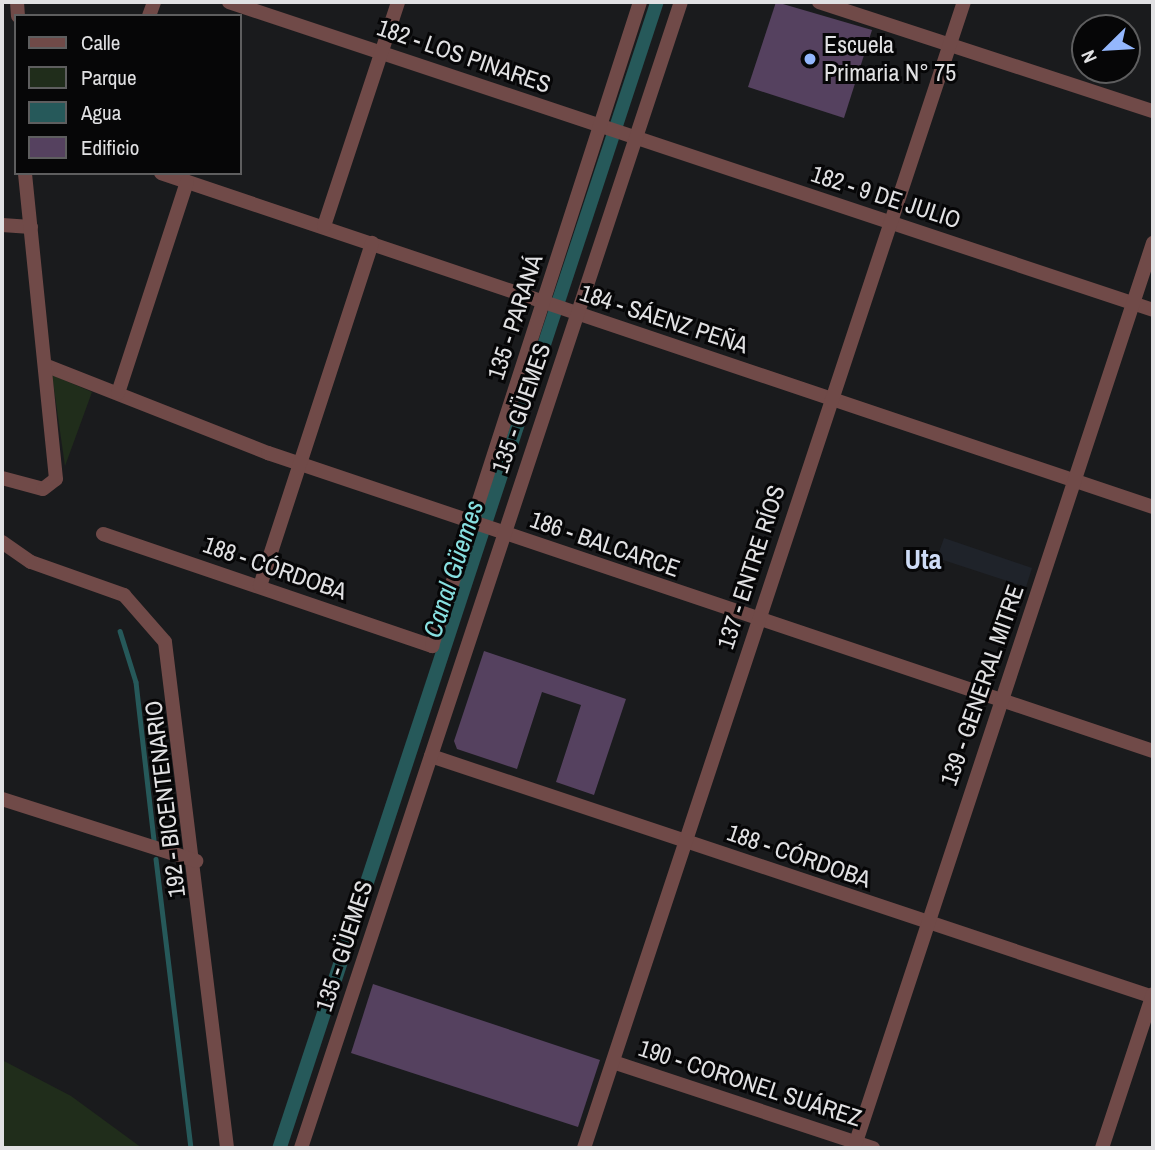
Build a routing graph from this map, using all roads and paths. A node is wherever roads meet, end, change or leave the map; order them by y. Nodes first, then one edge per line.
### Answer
1 (229, 2) edge
2 (398, 2) edge
3 (640, 2) edge
4 (681, 2) edge
5 (818, 2) edge
6 (964, 2) edge
7 (949, 45) junction
8 (382, 52) junction
9 (1153, 111) edge
10 (602, 127) junction
11 (633, 138) junction
12 (26, 175) edge
13 (167, 175) edge
14 (187, 182) junction
15 (890, 222) junction
16 (2, 225) edge
17 (324, 226) junction
18 (31, 227) junction
19 (372, 243) junction
20 (1153, 243) edge
21 (547, 304) junction
22 (1134, 304) junction
23 (1153, 310) edge
24 (572, 312) junction
25 (47, 366) junction
26 (118, 393) junction
27 (831, 399) junction
28 (298, 463) junction
29 (2, 478) edge
30 (1073, 481) junction
31 (1153, 507) edge
32 (475, 524) junction
33 (500, 533) junction
34 (103, 534) dead end
35 (2, 542) edge
36 (260, 586) junction
37 (757, 619) junction
38 (432, 646) joint
39 (1001, 701) junction
40 (1153, 751) edge
41 (431, 756) junction
42 (2, 800) edge
43 (685, 841) junction
44 (196, 861) junction
45 (925, 923) junction
46 (1153, 996) edge
47 (613, 1062) junction
48 (856, 1142) junction
49 (227, 1148) edge
50 (302, 1148) edge
51 (584, 1148) edge
52 (873, 1148) edge
53 (1102, 1148) edge

1 - 8 street, 182 - LOS PINARES
2 - 8 street
3 - 10 street, 135 - PARANÁ
4 - 11 street, 135 - GÜEMES
5 - 7 street
6 - 7 street, 137 - ENTRE RÍOS
7 - 9 street
7 - 15 street, 137 - ENTRE RÍOS
8 - 10 street, 182 - LOS PINARES
8 - 17 street
10 - 11 street, 182 - 9 DE JULIO
10 - 21 street, 135 - PARANÁ
11 - 15 street, 182 - 9 DE JULIO
11 - 24 street, 135 - GÜEMES
12 - 18 street
13 - 14 street, 184 - SÁENZ PEÑA
14 - 17 street, 184 - SÁENZ PEÑA
14 - 26 street
15 - 22 street, 182 - 9 DE JULIO
15 - 27 street, 137 - ENTRE RÍOS
16 - 18 street
17 - 19 street, 184 - SÁENZ PEÑA
18 - 25 street
19 - 21 street, 184 - SÁENZ PEÑA
19 - 28 street
20 - 22 street, 139 - GENERAL MITRE
21 - 24 street, 184 - SÁENZ PEÑA
21 - 32 street, 135 - PARANÁ
22 - 23 street, 182 - 9 DE JULIO
22 - 30 street, 139 - GENERAL MITRE
24 - 27 street, 184 - SÁENZ PEÑA
24 - 33 street, 135 - GÜEMES
25 - 26 street, 186 - BALCARCE
25 - 29 street
26 - 28 street, 186 - BALCARCE
27 - 30 street, 184 - SÁENZ PEÑA
27 - 37 street, 137 - ENTRE RÍOS
28 - 32 street, 186 - BALCARCE
28 - 36 street
30 - 31 street, 184 - SÁENZ PEÑA
30 - 39 street, 139 - GENERAL MITRE
32 - 33 street, 186 - BALCARCE
32 - 38 street, 135 - PARANÁ
33 - 37 street, 186 - BALCARCE
33 - 41 street, 135 - GÜEMES
34 - 36 street, 188 - CÓRDOBA
35 - 44 street, 192 - BICENTENARIO
36 - 38 street, 188 - CÓRDOBA
37 - 39 street, 186 - BALCARCE
37 - 43 street, 137 - ENTRE RÍOS
39 - 40 street, 186 - BALCARCE
39 - 45 street, 139 - GENERAL MITRE
41 - 43 street, 188 - CÓRDOBA
41 - 50 street, 135 - GÜEMES
42 - 44 street
43 - 45 street, 188 - CÓRDOBA
43 - 47 street, 137 - ENTRE RÍOS
44 - 49 street, 192 - BICENTENARIO
45 - 46 street, 188 - CÓRDOBA
45 - 48 street, 139 - GENERAL MITRE
46 - 53 street
47 - 48 street, 190 - CORONEL SUÁREZ
47 - 51 street, 137 - ENTRE RÍOS
48 - 52 street, 190 - CORONEL SUÁREZ

